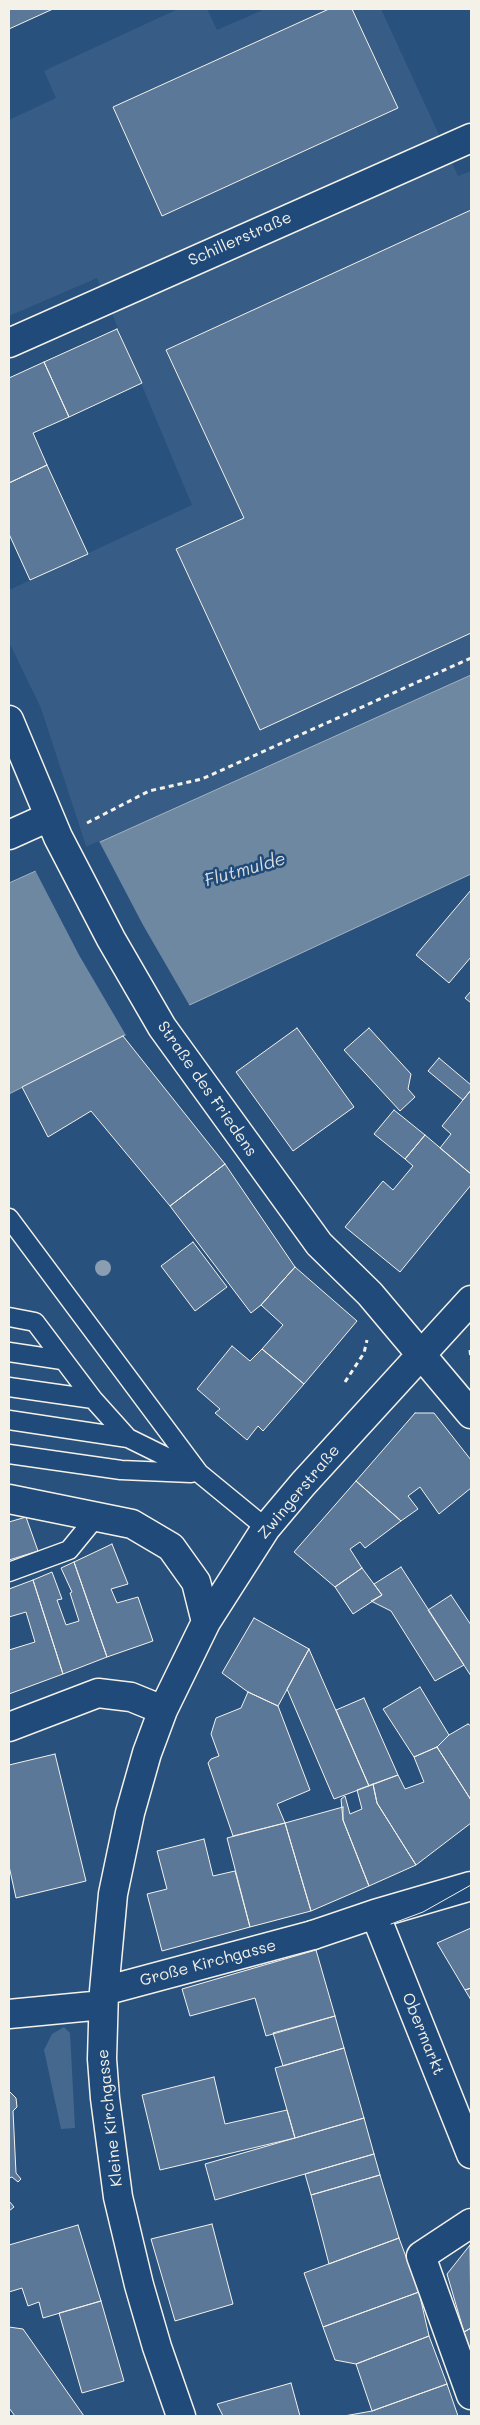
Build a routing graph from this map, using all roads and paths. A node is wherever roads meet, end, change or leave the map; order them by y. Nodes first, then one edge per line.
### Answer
1 (471, 138) edge
2 (9, 343) edge
3 (471, 658) edge
4 (9, 720) edge
5 (9, 835) edge
6 (58, 837) junction
7 (9, 1218) edge
8 (471, 1300) edge
9 (9, 1317) edge
10 (367, 1338) dead end
11 (11, 1352) edge
12 (423, 1354) junction
13 (62, 1360) junction
14 (345, 1382) dead end
15 (9, 1387) edge
16 (93, 1399) junction
17 (471, 1414) edge
18 (9, 1420) edge
19 (128, 1438) junction
20 (9, 1454) edge
21 (199, 1473) junction
22 (9, 1499) edge
23 (96, 1517) junction
24 (266, 1528) junction
25 (9, 1572) edge
26 (206, 1622) junction
27 (163, 1710) junction
28 (9, 1727) edge
29 (130, 1813) joint
30 (471, 1886) edge
31 (375, 1914) junction
32 (104, 1998) junction
33 (9, 2014) edge
34 (471, 2154) edge
35 (471, 2224) edge
36 (471, 2395) edge
37 (181, 2416) edge

1 - 2 street, Schillerstraße
3 - 6 path
4 - 6 street, Straße des Friedens
5 - 6 street
6 - 12 street, Straße des Friedens
7 - 21 lane
8 - 12 street, Zwingerstraße
9 - 13 lane
10 - 14 path
11 - 13 lane
12 - 17 street, Straße des Friedens
12 - 24 street, Zwingerstraße
13 - 16 lane
15 - 16 lane
16 - 19 lane
18 - 19 lane
19 - 21 lane
20 - 21 lane
21 - 24 lane
22 - 23 street
23 - 25 lane
23 - 26 street
24 - 26 street, Zwingerstraße
26 - 27 street, Zwingerstraße
27 - 28 street
27 - 29 street, Zwingerstraße
29 - 32 street, Kleine Kirchgasse
30 - 31 street
31 - 32 street, Große Kirchgasse
31 - 34 street, Obermarkt
32 - 33 street, Große Kirchgasse
32 - 37 street, Kleine Kirchgasse
35 - 36 street

